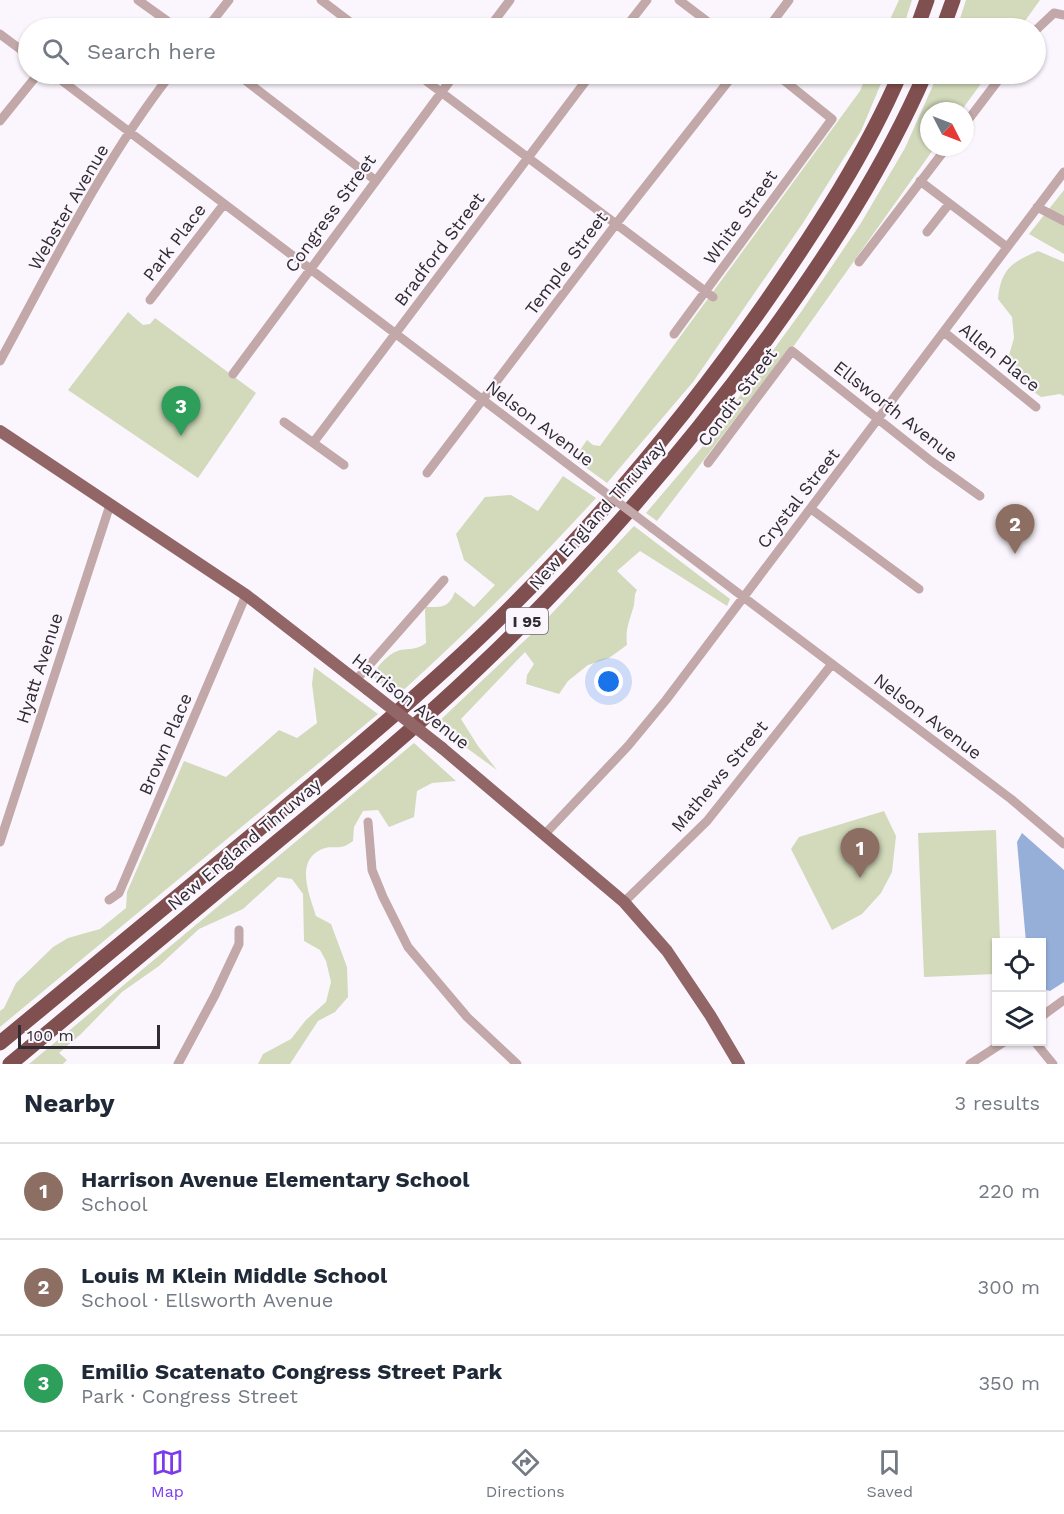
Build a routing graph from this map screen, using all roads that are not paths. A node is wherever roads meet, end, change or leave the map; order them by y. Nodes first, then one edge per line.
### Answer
1 (138, 0) edge
2 (229, 0) edge
3 (321, 0) edge
4 (647, 0) edge
5 (679, 0) edge
6 (789, 0) edge
7 (927, 0) edge
8 (953, 0) edge
9 (506, 1) edge
10 (1064, 15) edge
11 (163, 18) edge
12 (215, 18) edge
13 (345, 18) edge
14 (495, 18) edge
15 (633, 18) edge
16 (703, 18) edge
17 (776, 18) edge
18 (921, 18) edge
19 (947, 18) edge
20 (1046, 20) edge
21 (0, 34) edge
22 (18, 48) edge
23 (30, 84) edge
24 (66, 84) edge
25 (164, 84) edge
26 (250, 84) edge
27 (430, 84) edge
28 (447, 84) edge
29 (584, 84) edge
30 (726, 84) edge
31 (788, 84) edge
32 (895, 84) edge
33 (920, 84) edge
34 (995, 84) edge
35 (441, 92) junction
36 (974, 112) edge
37 (0, 121) edge
38 (130, 132) junction
39 (940, 156) edge
40 (528, 158) junction
41 (1064, 172) edge
42 (375, 180) junction
43 (920, 181) junction
44 (224, 204) junction
45 (949, 204) junction
46 (1037, 207) junction
47 (1064, 221) edge
48 (616, 224) junction
49 (927, 232) dead end
50 (1007, 247) junction
51 (859, 262) dead end
52 (309, 269) junction
53 (709, 294) junction
54 (150, 300) dead end
55 (944, 332) junction
56 (674, 334) dead end
57 (395, 335) junction
58 (792, 351) joint
59 (0, 361) edge
60 (233, 374) dead end
61 (483, 402) junction
62 (1036, 407) dead end
63 (879, 420) junction
64 (284, 422) dead end
65 (0, 431) edge
66 (313, 443) junction
67 (708, 463) dead end
68 (344, 465) dead end
69 (427, 473) dead end
70 (980, 496) dead end
71 (110, 505) junction
72 (811, 510) junction
73 (444, 580) dead end
74 (919, 589) dead end
75 (246, 596) junction
76 (742, 597) junction
77 (832, 664) junction
78 (356, 680) junction
79 (368, 822) dead end
80 (545, 834) junction
81 (0, 842) edge
82 (1064, 844) edge
83 (109, 900) dead end
84 (624, 902) junction
85 (239, 930) dead end
86 (1064, 1000) edge
87 (1046, 1013) edge
88 (0, 1043) edge
89 (997, 1046) edge
90 (1039, 1046) edge
91 (10, 1064) edge
92 (178, 1064) edge
93 (517, 1064) edge
94 (739, 1064) edge
95 (970, 1064) edge
96 (1053, 1064) edge

1 - 11 street
2 - 12 street
3 - 13 street
4 - 15 street
5 - 16 street
6 - 17 street
7 - 18 highway
8 - 19 highway
9 - 14 street
10 - 20 street
21 - 22 street
23 - 37 street
24 - 38 street, Nelson Avenue
25 - 38 street, Webster Avenue
26 - 42 street
27 - 35 street
28 - 35 street, Congress Street
29 - 40 street, Bradford Street
30 - 48 street, Temple Street
31 - 53 street, White Street
32 - 88 highway, New England Thruway / I 95
33 - 91 highway, New England Thruway / I 95
34 - 36 street
35 - 40 street
35 - 42 street, Congress Street
38 - 44 street, Nelson Avenue
38 - 59 street, Webster Avenue
39 - 43 street
40 - 48 street
40 - 57 street, Bradford Street
41 - 46 street, Crystal Street
42 - 52 street, Congress Street
43 - 45 street
43 - 51 street
44 - 52 street, Nelson Avenue
44 - 54 street, Park Place
45 - 49 street
45 - 50 street
46 - 47 street
46 - 50 street, Crystal Street
48 - 53 street
48 - 61 street, Temple Street
50 - 55 street, Crystal Street
52 - 57 street, Nelson Avenue
52 - 60 street, Congress Street
53 - 56 street, White Street
55 - 62 street, Allen Place
55 - 63 street, Crystal Street
57 - 61 street, Nelson Avenue
57 - 66 street, Bradford Street
58 - 63 street, Ellsworth Avenue
58 - 67 street, Condit Street
61 - 69 street, Temple Street
61 - 76 street, Nelson Avenue, bridge
63 - 70 street, Ellsworth Avenue
63 - 72 street, Crystal Street
64 - 66 street
65 - 71 main road, Harrison Avenue
66 - 68 street
71 - 75 main road, Harrison Avenue
71 - 81 street, Hyatt Avenue
72 - 74 street
72 - 76 street, Crystal Street
73 - 78 street
75 - 78 main road, Harrison Avenue
75 - 83 street, Brown Place
76 - 77 street, Nelson Avenue
76 - 80 street, Crystal Street
77 - 82 street, Nelson Avenue
77 - 84 street, Mathews Street
78 - 80 main road, Harrison Avenue, bridge
79 - 93 street
80 - 84 main road, Harrison Avenue
84 - 94 main road, Harrison Avenue
85 - 92 street
86 - 87 street
89 - 95 street
90 - 96 street

